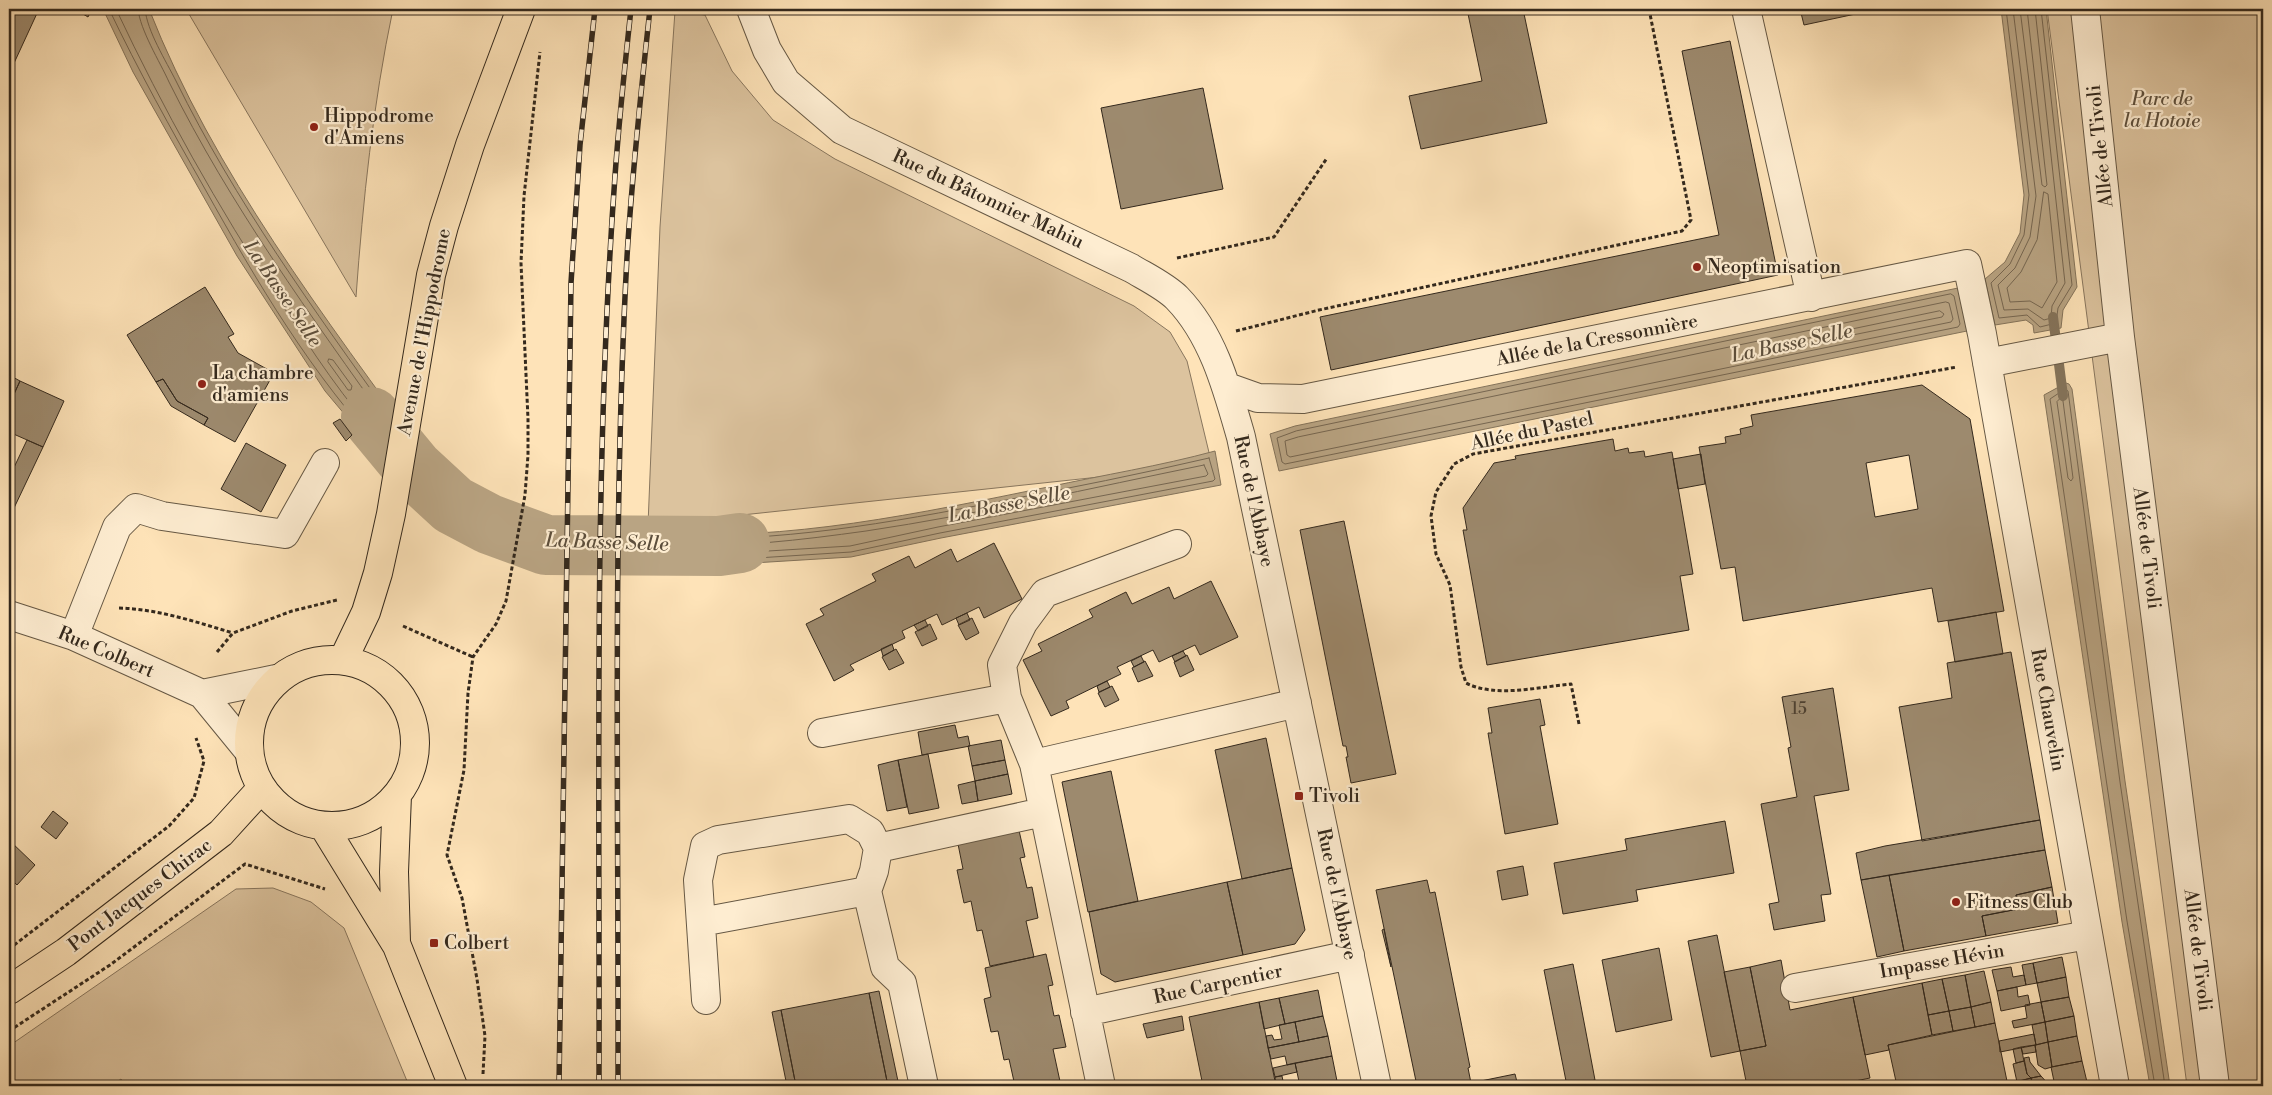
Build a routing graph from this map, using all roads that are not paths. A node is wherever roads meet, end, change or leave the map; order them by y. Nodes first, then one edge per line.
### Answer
1 (521, 9) edge
2 (751, 9) edge
3 (1746, 9) edge
4 (2085, 9) edge
5 (1967, 264) joint
6 (1811, 297) junction
7 (2120, 336) junction
8 (1987, 363) junction
9 (1227, 387) junction
10 (325, 463) dead end
11 (1177, 544) dead end
12 (9, 615) edge
13 (74, 636) junction
14 (343, 660) junction
15 (276, 679) junction
16 (202, 694) junction
17 (1007, 698) junction
18 (1297, 703) junction
19 (822, 734) dead end
20 (247, 749) junction
21 (1034, 764) junction
22 (261, 789) junction
23 (397, 795) junction
24 (1044, 812) junction
25 (324, 827) junction
26 (878, 848) junction
27 (868, 891) junction
28 (701, 922) junction
29 (2088, 935) junction
30 (396, 946) junction
31 (1350, 955) junction
32 (1795, 988) dead end
33 (9, 990) edge
34 (706, 1000) dead end
35 (1085, 1012) junction
36 (453, 1086) edge
37 (924, 1086) edge
38 (1101, 1086) edge
39 (1377, 1086) edge
40 (2115, 1086) edge
41 (2215, 1086) edge

1 - 14 main road, Avenue de l'Hippodrome
2 - 9 street, Rue du Bâtonnier Mahiu
3 - 6 street
4 - 7 street, Allée de Tivoli
5 - 6 street, Allée de la Cressonnière
5 - 8 street, Rue Chauvelin
6 - 9 street, Allée de la Cressonnière
7 - 8 street
7 - 41 street, Allée de Tivoli
8 - 29 street, Rue Chauvelin
9 - 18 street, Rue de l'Abbaye
10 - 13 street
11 - 17 street
12 - 13 street, Rue Colbert
13 - 16 street, Rue Colbert
14 - 15 main road
14 - 23 main road
15 - 16 street
15 - 20 main road
16 - 20 street, Rue Colbert
17 - 19 street
17 - 21 street
18 - 21 street
18 - 31 street, Rue de l'Abbaye
20 - 22 main road
21 - 24 street
22 - 25 main road
22 - 33 main road, Pont Jacques Chirac
23 - 25 main road
23 - 30 main road
24 - 26 street
24 - 35 street
25 - 30 main road
26 - 27 street
26 - 28 street
27 - 28 street
27 - 37 street
28 - 34 street
29 - 32 street, Impasse Hévin
29 - 40 street, Rue Chauvelin
30 - 36 main road
31 - 35 street, Rue Carpentier
31 - 39 street, Rue de l'Abbaye
35 - 38 street

